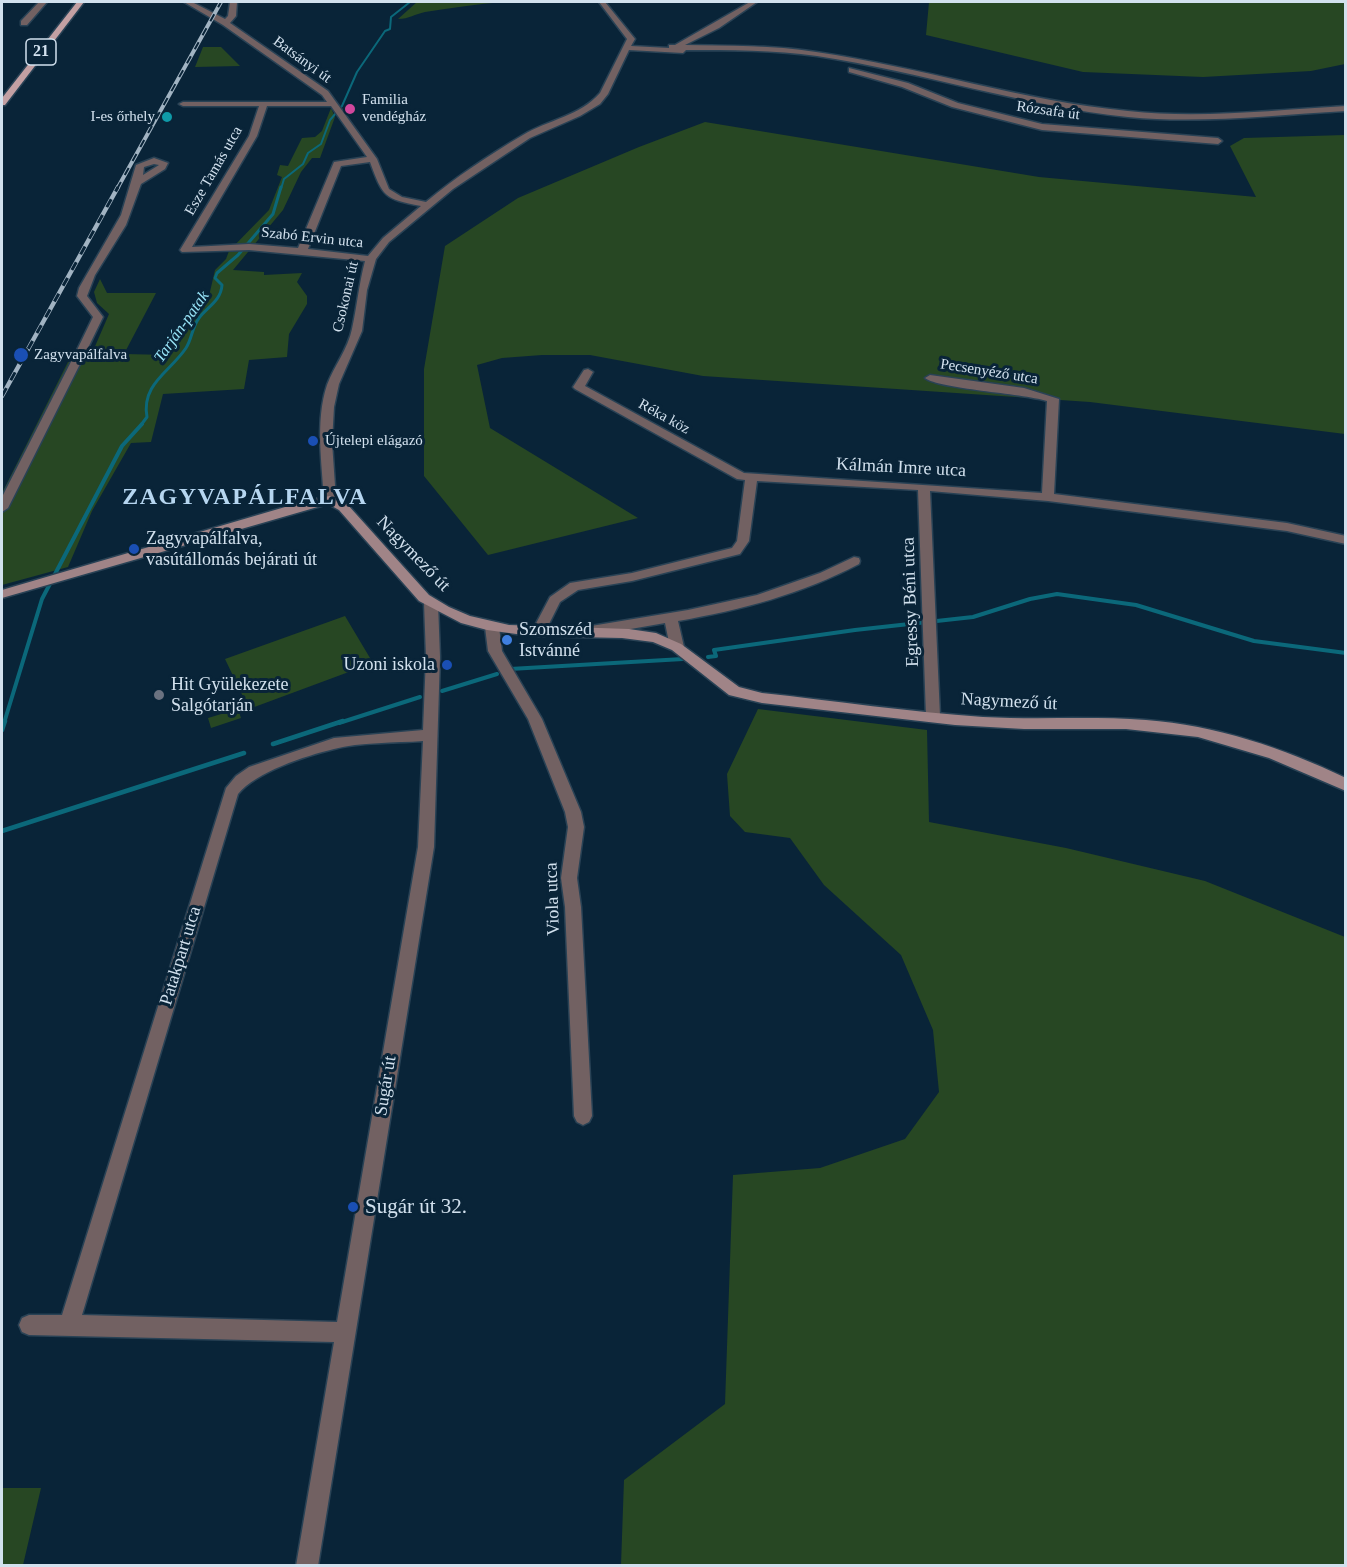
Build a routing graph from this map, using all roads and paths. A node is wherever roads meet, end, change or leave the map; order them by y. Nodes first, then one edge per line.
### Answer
1 (43, 2) edge
2 (80, 2) edge
3 (188, 2) edge
4 (234, 2) edge
5 (602, 2) edge
6 (754, 2) edge
7 (24, 23) dead end
8 (226, 23) junction
9 (629, 44) junction
10 (670, 49) junction
11 (915, 74) junction
12 (905, 85) junction
13 (2, 103) edge
14 (183, 104) dead end
15 (264, 104) junction
16 (1346, 108) edge
17 (338, 109) junction
18 (1130, 114) junction
19 (1193, 139) junction
20 (1218, 141) dead end
21 (374, 159) junction
22 (138, 182) dead end
23 (427, 206) junction
24 (185, 250) joint
25 (302, 251) junction
26 (371, 259) junction
27 (588, 372) dead end
28 (930, 378) dead end
29 (751, 477) junction
30 (924, 487) junction
31 (1048, 497) junction
32 (330, 500) junction
33 (2, 508) edge
34 (1346, 540) edge
35 (854, 561) dead end
36 (2, 594) edge
37 (431, 603) junction
38 (670, 616) junction
39 (492, 627) junction
40 (539, 631) junction
41 (582, 632) junction
42 (677, 647) junction
43 (933, 716) junction
44 (431, 735) junction
45 (1346, 785) edge
46 (583, 1116) dead end
47 (29, 1325) dead end
48 (69, 1325) junction
49 (346, 1332) junction
50 (307, 1566) edge

1 - 7 street
2 - 13 main road, 21
3 - 8 street, Batsányi út
4 - 8 street
5 - 9 street
6 - 10 street
8 - 17 street, Batsányi út
9 - 10 street, Rózsafa út
9 - 23 street, Csokonai út
10 - 11 street, Rózsafa út
10 - 12 street, Rózsafa út
11 - 12 street
11 - 18 street, Rózsafa út
12 - 19 street, Rózsafa út
14 - 15 street
15 - 17 street
15 - 24 street, Esze Tamás utca
16 - 18 street, Rózsafa út
17 - 21 street, Batsányi út
18 - 19 street, Rózsafa út
19 - 20 street, Rózsafa út
21 - 23 street, Batsányi út
21 - 25 street
22 - 33 street
23 - 26 street, Csokonai út
24 - 25 street, Szabó Ervin utca
25 - 26 street, Szabó Ervin utca
26 - 32 street, Csokonai út
27 - 29 street, Réka köz
28 - 31 street, Pecsenyéző utca
29 - 30 street, Kálmán Imre utca
29 - 40 street
30 - 31 street, Kálmán Imre utca
30 - 43 street, Egressy Béni utca
31 - 34 street, Kálmán Imre utca
32 - 36 main road
32 - 37 main road, Nagymező út
35 - 38 street, Nagymező út
37 - 39 main road, Nagymező út
37 - 44 street, Sugár út
38 - 41 street, Nagymező út
38 - 42 street
39 - 40 main road, Nagymező út
39 - 46 street, Viola utca
40 - 41 main road, Nagymező út
41 - 42 main road, Nagymező út
42 - 43 main road, Nagymező út
43 - 45 main road, Nagymező út
44 - 48 street, Patakpart utca
44 - 49 street, Sugár út
47 - 48 street
48 - 49 street
49 - 50 street, Sugár út

